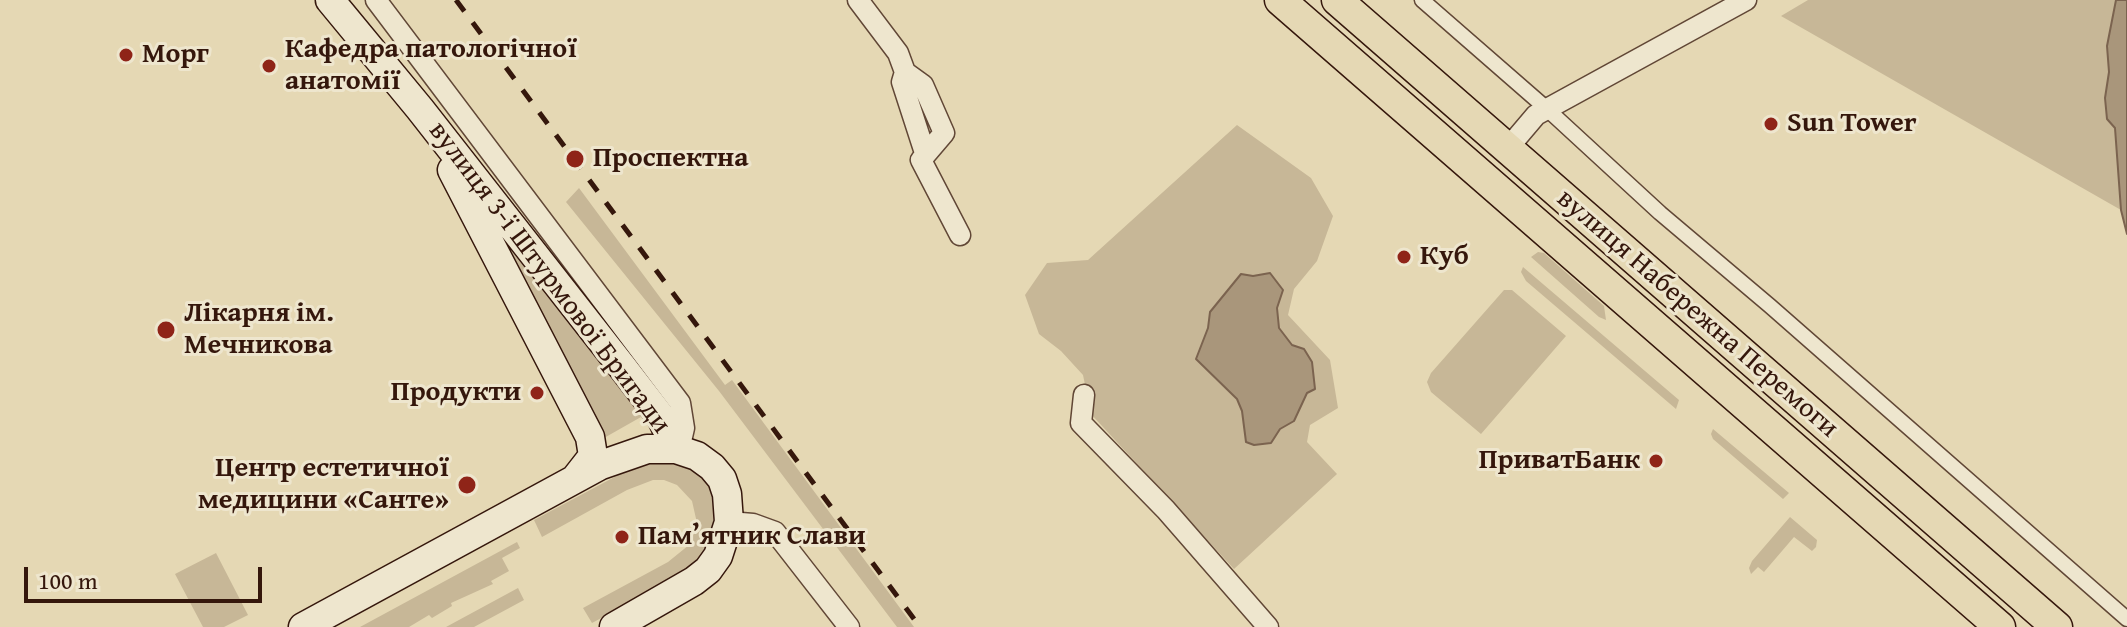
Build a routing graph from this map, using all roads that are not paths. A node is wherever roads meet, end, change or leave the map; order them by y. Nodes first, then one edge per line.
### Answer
1 (330, 0) edge
2 (376, 0) edge
3 (858, 0) edge
4 (1280, 0) edge
5 (1337, 0) edge
6 (1422, 0) edge
7 (1746, 0) edge
8 (420, 109) junction
9 (1547, 109) junction
10 (1508, 148) junction
11 (960, 235) dead end
12 (1625, 250) junction
13 (1600, 279) junction
14 (1084, 395) dead end
15 (677, 450) junction
16 (575, 479) junction
17 (1916, 504) junction
18 (729, 522) junction
19 (1891, 532) junction
20 (2127, 619) edge
21 (303, 627) edge
22 (614, 627) edge
23 (849, 627) edge
24 (1268, 627) edge
25 (2000, 627) edge
26 (2057, 627) edge

1 - 8 main road, вулиця 3-ї Штурмової Бригади
2 - 15 street
3 - 11 street
4 - 13 main road, вулиця Набережна Перемоги
5 - 10 main road, вулиця Набережна Перемоги
6 - 9 street, вулиця Набережна Перемоги
7 - 9 street
8 - 15 main road, вулиця 3-ї Штурмової Бригади
8 - 16 main road, вулиця 3-ї Штурмової Бригади
9 - 10 street
9 - 20 street, вулиця Набережна Перемоги
10 - 12 main road, вулиця Набережна Перемоги
12 - 13 main road
12 - 17 main road, вулиця Набережна Перемоги
13 - 19 main road, вулиця Набережна Перемоги
14 - 24 street
15 - 16 main road
15 - 18 main road
16 - 21 main road
17 - 19 main road
17 - 26 main road, вулиця Набережна Перемоги
18 - 22 main road
18 - 23 street
19 - 25 main road, вулиця Набережна Перемоги

